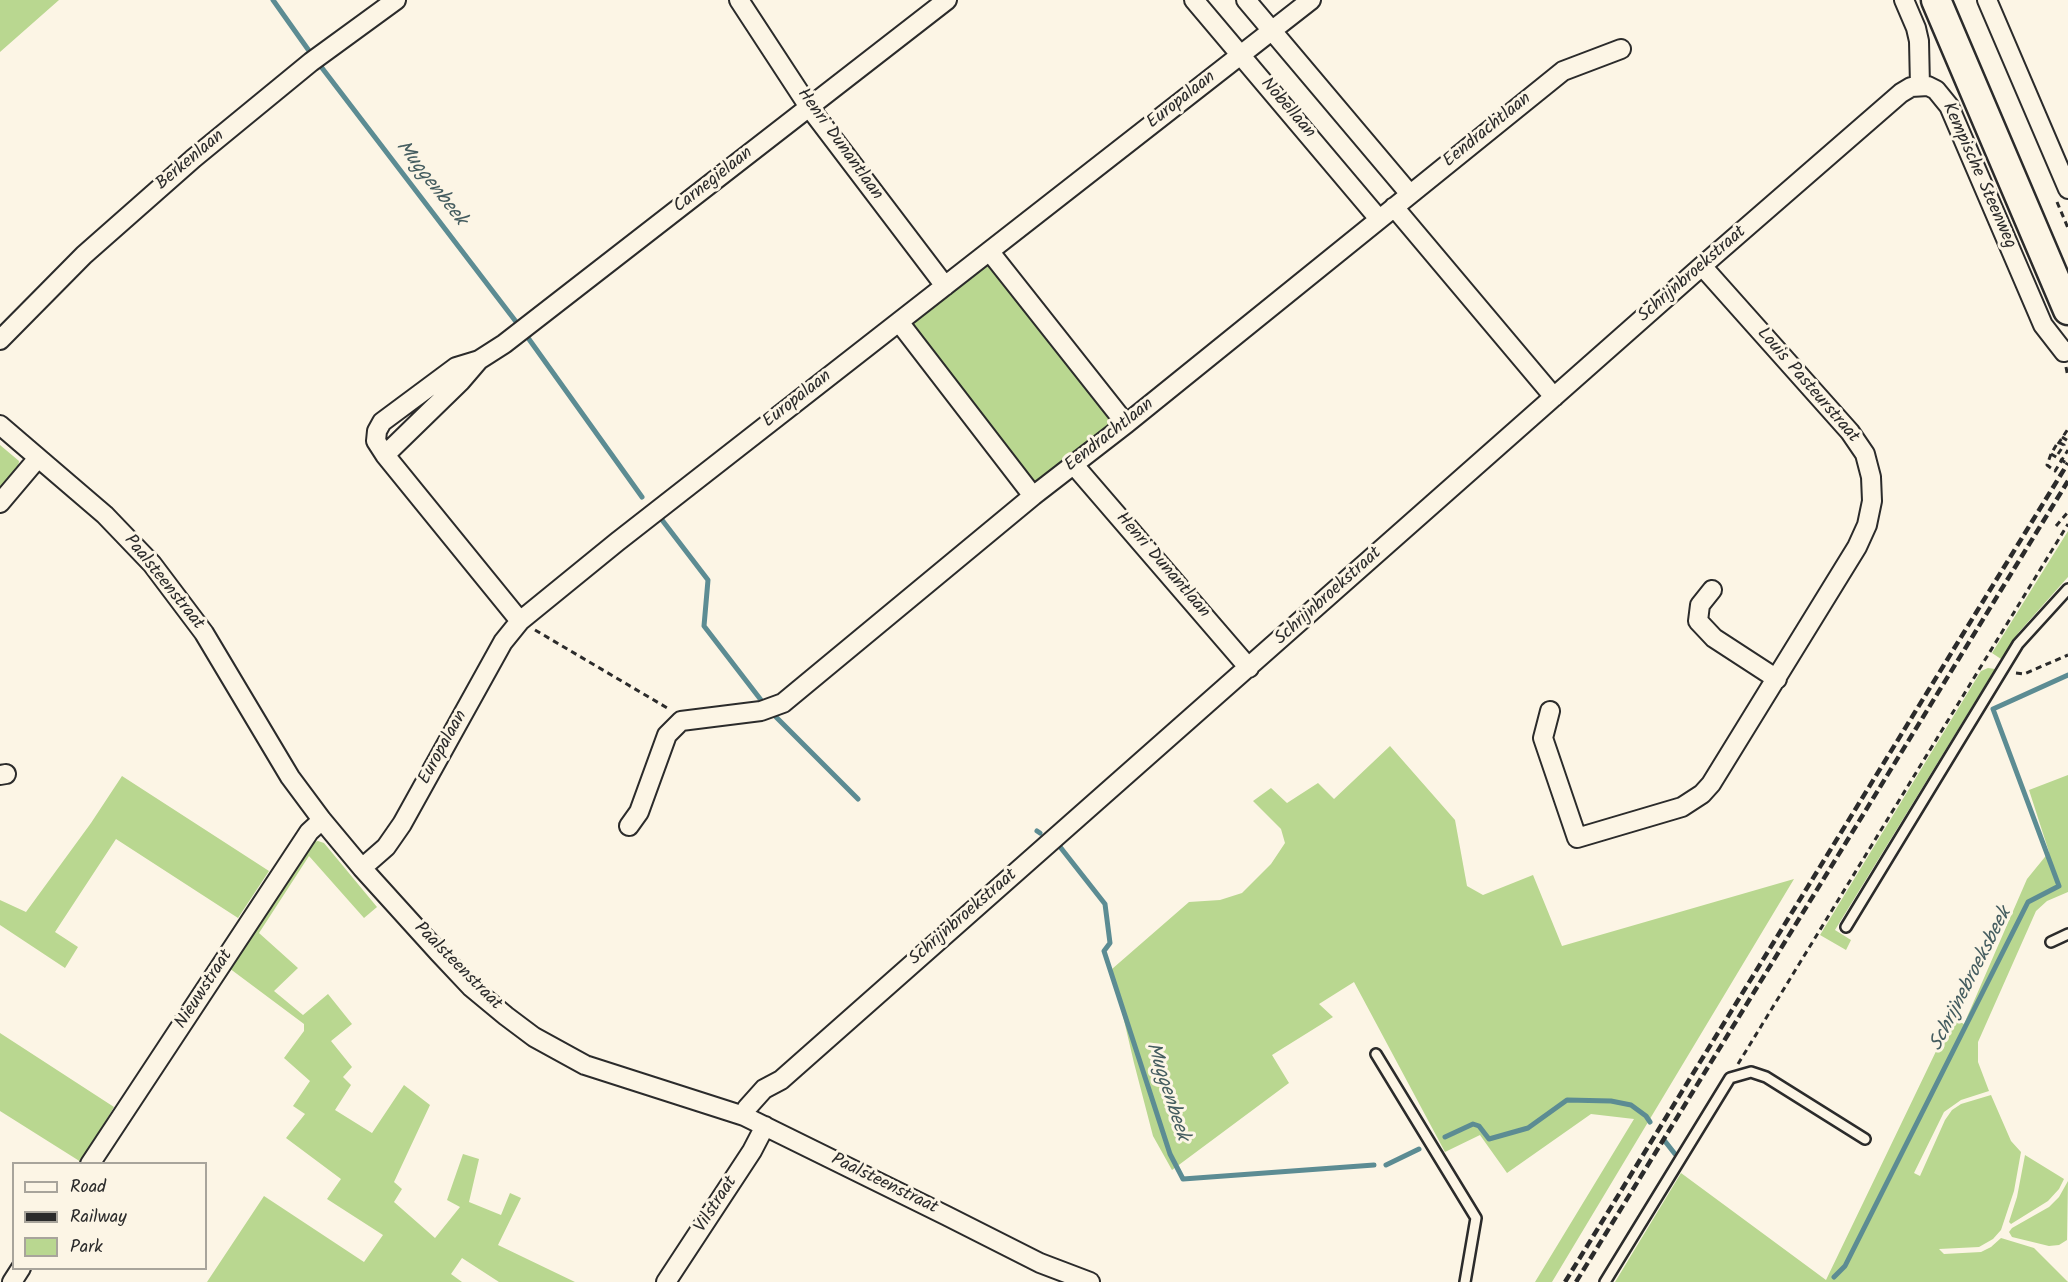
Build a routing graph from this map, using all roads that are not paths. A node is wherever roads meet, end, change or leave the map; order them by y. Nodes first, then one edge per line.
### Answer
1 (396, 0) edge
2 (739, 0) edge
3 (947, 0) edge
4 (1194, 0) edge
5 (1246, 0) edge
6 (1311, 0) edge
7 (1904, 0) edge
8 (1935, 0) edge
9 (1956, 0) edge
10 (1987, 0) edge
11 (1272, 31) junction
12 (1621, 49) dead end
13 (1240, 55) junction
14 (1920, 86) junction
15 (809, 107) junction
16 (2068, 189) edge
17 (1410, 193) junction
18 (1394, 207) junction
19 (1379, 219) junction
20 (2053, 221) edge
21 (990, 252) junction
22 (2068, 261) edge
23 (1702, 266) junction
24 (945, 286) junction
25 (2068, 310) edge
26 (899, 322) junction
27 (0, 340) edge
28 (2068, 351) edge
29 (479, 360) junction
30 (1554, 397) junction
31 (1126, 424) junction
32 (0, 425) edge
33 (385, 455) junction
34 (38, 458) junction
35 (1074, 465) junction
36 (1034, 496) junction
37 (0, 503) edge
38 (2068, 589) edge
39 (1712, 590) dead end
40 (520, 621) junction
41 (1249, 668) junction
42 (1777, 679) junction
43 (1550, 711) dead end
44 (322, 820) junction
45 (629, 826) dead end
46 (362, 868) junction
47 (1846, 927) dead end
48 (2068, 934) edge
49 (2051, 942) dead end
50 (1376, 1054) dead end
51 (744, 1116) junction
52 (765, 1126) junction
53 (1864, 1139) dead end
54 (91, 1162) edge
55 (666, 1282) edge
56 (1090, 1282) edge
57 (1465, 1282) edge
58 (1605, 1282) edge

1 - 27 street, Berkenlaan
2 - 15 street, Henri Dunantlaan
3 - 15 street, Carnegielaan
4 - 13 street, Nobellaan
5 - 11 street
6 - 11 street, Europalaan
7 - 14 street
8 - 20 main road, Kempische Steenweg
9 - 20 main road, Kempische Steenweg
10 - 16 street
11 - 13 street, Europalaan
11 - 17 street
12 - 17 street, Eendrachtlaan
13 - 19 street, Nobellaan
13 - 21 street, Europalaan
14 - 23 street, Schrijnbroekstraat
14 - 28 street, Kempische Steenweg
15 - 24 street, Henri Dunantlaan
15 - 29 street, Carnegielaan
17 - 18 street, Eendrachtlaan
18 - 19 street, Eendrachtlaan
18 - 30 street
19 - 31 street, Eendrachtlaan
20 - 22 main road, Kempische Steenweg
20 - 25 main road, Kempische Steenweg
21 - 24 street, Europalaan
21 - 31 street
23 - 30 street, Schrijnbroekstraat
23 - 42 street, Louis Pasteurstraat
24 - 26 street, Europalaan
26 - 36 street
26 - 40 street, Europalaan
29 - 33 street, Carnegielaan
29 - 33 street, Carnegielaan
30 - 41 street, Schrijnbroekstraat
31 - 35 street, Eendrachtlaan
32 - 34 street, Paalsteenstraat
33 - 40 street, Carnegielaan
34 - 37 street
34 - 44 street, Paalsteenstraat
35 - 36 street, Eendrachtlaan
35 - 41 street, Henri Dunantlaan
36 - 45 street, Eendrachtlaan
38 - 47 lane
39 - 42 street
40 - 46 street, Europalaan
41 - 51 street, Schrijnbroekstraat
42 - 43 street, Louis Pasteurstraat
44 - 46 street, Paalsteenstraat
44 - 54 street, Nieuwstraat
46 - 51 street, Paalsteenstraat
48 - 49 lane
50 - 57 lane
51 - 52 street, Paalsteenstraat
52 - 55 street, Vilstraat
52 - 56 street, Paalsteenstraat
53 - 58 lane

